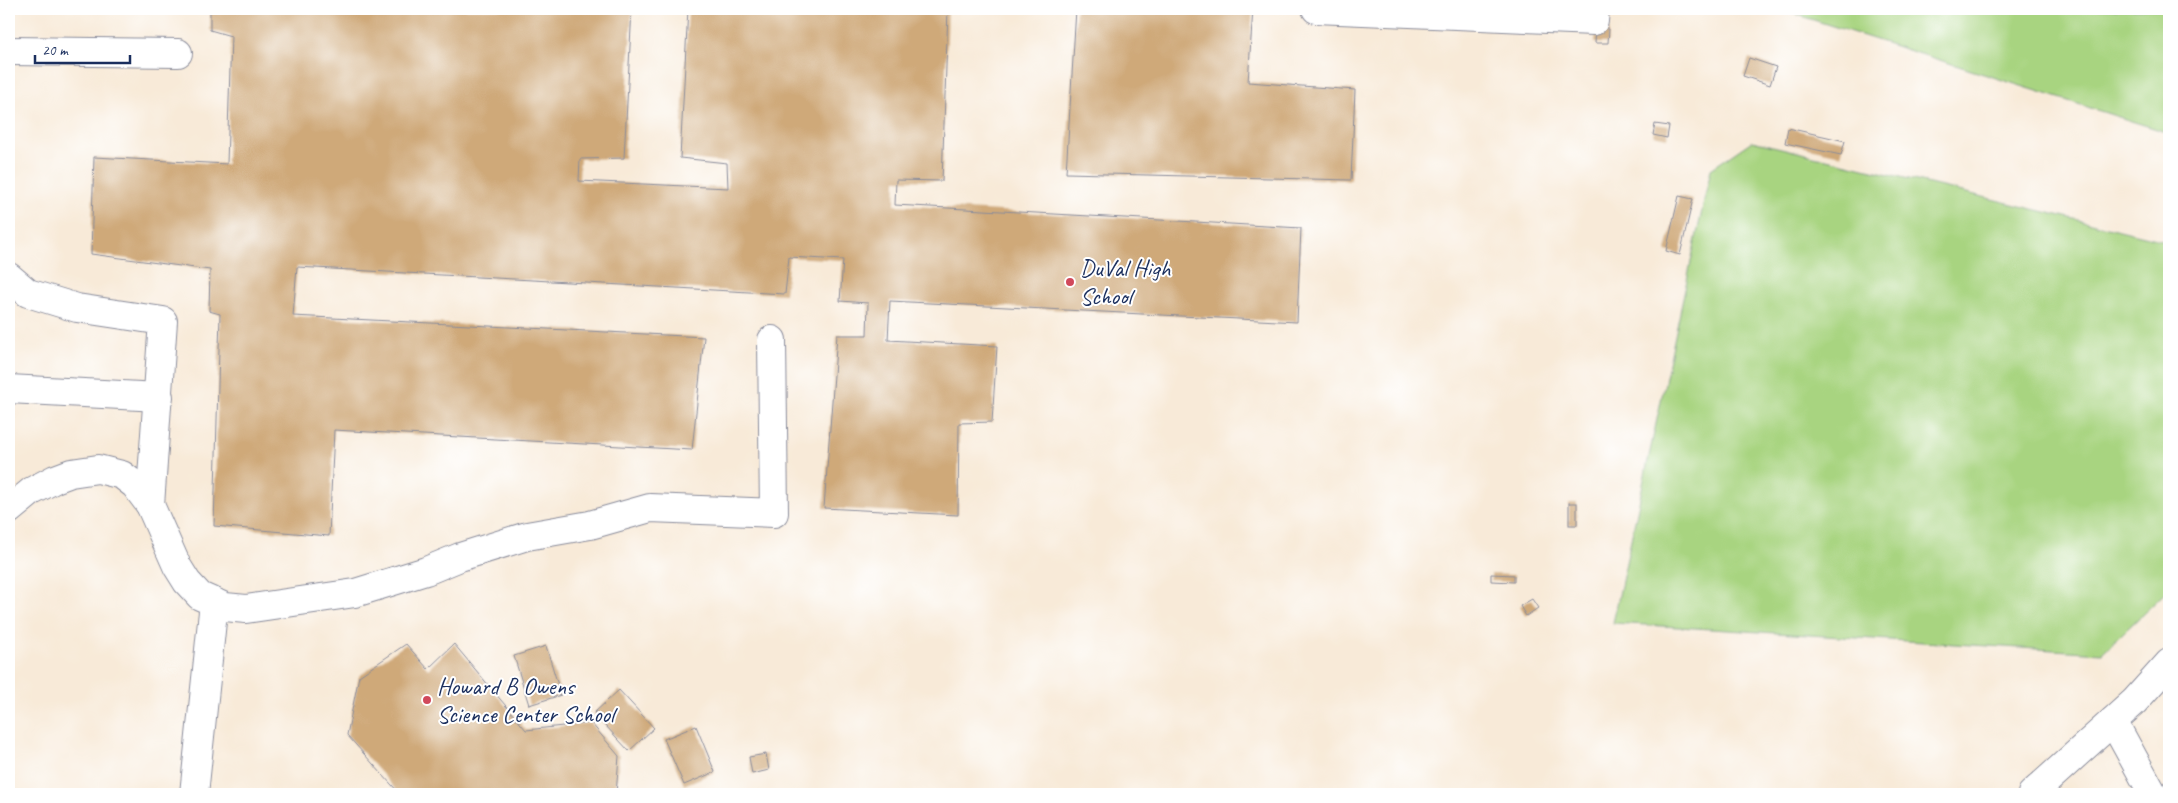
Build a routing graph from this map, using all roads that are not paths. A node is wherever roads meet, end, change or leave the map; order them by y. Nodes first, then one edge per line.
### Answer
1 (1316, 9) edge
2 (1595, 9) edge
3 (9, 51) edge
4 (178, 53) dead end
5 (9, 277) edge
6 (772, 340) dead end
7 (9, 388) edge
8 (159, 397) junction
9 (150, 505) junction
10 (9, 510) edge
11 (214, 602) junction
12 (2169, 663) edge
13 (2113, 721) junction
14 (194, 794) edge
15 (2032, 794) edge
16 (2153, 794) edge

1 - 2 street
3 - 4 street
5 - 8 street
6 - 11 street
7 - 8 street
8 - 9 street
9 - 10 street
9 - 11 street
11 - 14 street
12 - 13 street
13 - 15 street
13 - 16 street

